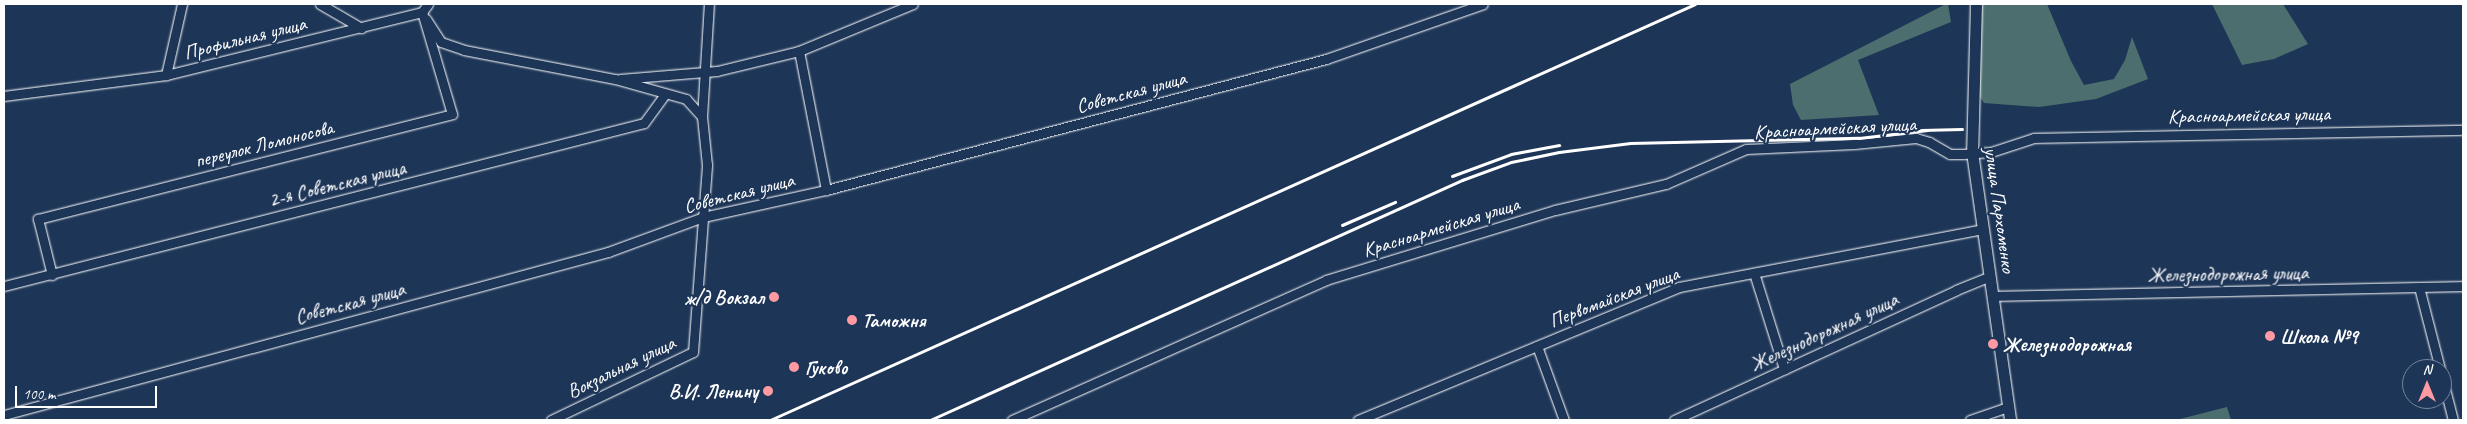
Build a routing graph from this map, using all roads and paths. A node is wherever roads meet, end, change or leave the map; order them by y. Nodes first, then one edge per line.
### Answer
1 (182, 4) edge
2 (320, 4) edge
3 (428, 4) edge
4 (709, 4) edge
5 (913, 4) edge
6 (1482, 4) edge
7 (1976, 4) edge
8 (422, 12) junction
9 (362, 28) junction
10 (799, 51) junction
11 (705, 71) junction
12 (166, 75) junction
13 (615, 79) junction
14 (664, 95) junction
15 (4, 96) edge
16 (702, 116) junction
17 (2463, 130) edge
18 (1972, 152) junction
19 (826, 190) junction
20 (703, 217) junction
21 (1983, 229) junction
22 (1754, 273) junction
23 (52, 275) junction
24 (1989, 277) junction
25 (4, 286) edge
26 (2463, 286) edge
27 (2419, 287) junction
28 (1994, 296) junction
29 (1537, 346) junction
30 (2437, 359) edge
31 (1784, 369) junction
32 (2008, 407) junction
33 (4, 414) edge
34 (551, 420) edge
35 (1012, 420) edge
36 (1358, 420) edge
37 (1564, 420) edge
38 (1674, 420) edge
39 (1970, 420) edge
40 (2010, 420) edge

1 - 12 street
2 - 9 street
3 - 8 street
4 - 11 street
5 - 10 street
6 - 19 street, Советская улица
7 - 18 street, улица Пархоменко
8 - 9 street, Профильная улица
8 - 13 street
8 - 23 street, переулок Ломоносова
9 - 12 street, Профильная улица
10 - 11 street
10 - 19 street
11 - 13 street
11 - 16 street
12 - 15 street, Профильная улица
13 - 14 street
14 - 16 street
14 - 23 street, 2-я Советская улица
16 - 20 street
17 - 18 street, Красноармейская улица
18 - 21 street, улица Пархоменко
18 - 35 street, Красноармейская улица
19 - 20 street, Советская улица
20 - 33 street, Советская улица
20 - 34 street, Вокзальная улица
21 - 22 street, Первомайская улица
21 - 24 street, улица Пархоменко
22 - 29 street, Первомайская улица
22 - 31 street
23 - 25 street, 2-я Советская улица
24 - 28 street, улица Пархоменко
24 - 31 street, Железнодорожная улица
26 - 27 street, Железнодорожная улица
27 - 28 street, Железнодорожная улица
27 - 30 street
28 - 32 street, улица Пархоменко
29 - 36 street, Первомайская улица
29 - 37 street
31 - 38 street, Железнодорожная улица
32 - 39 street
32 - 40 street, улица Пархоменко

